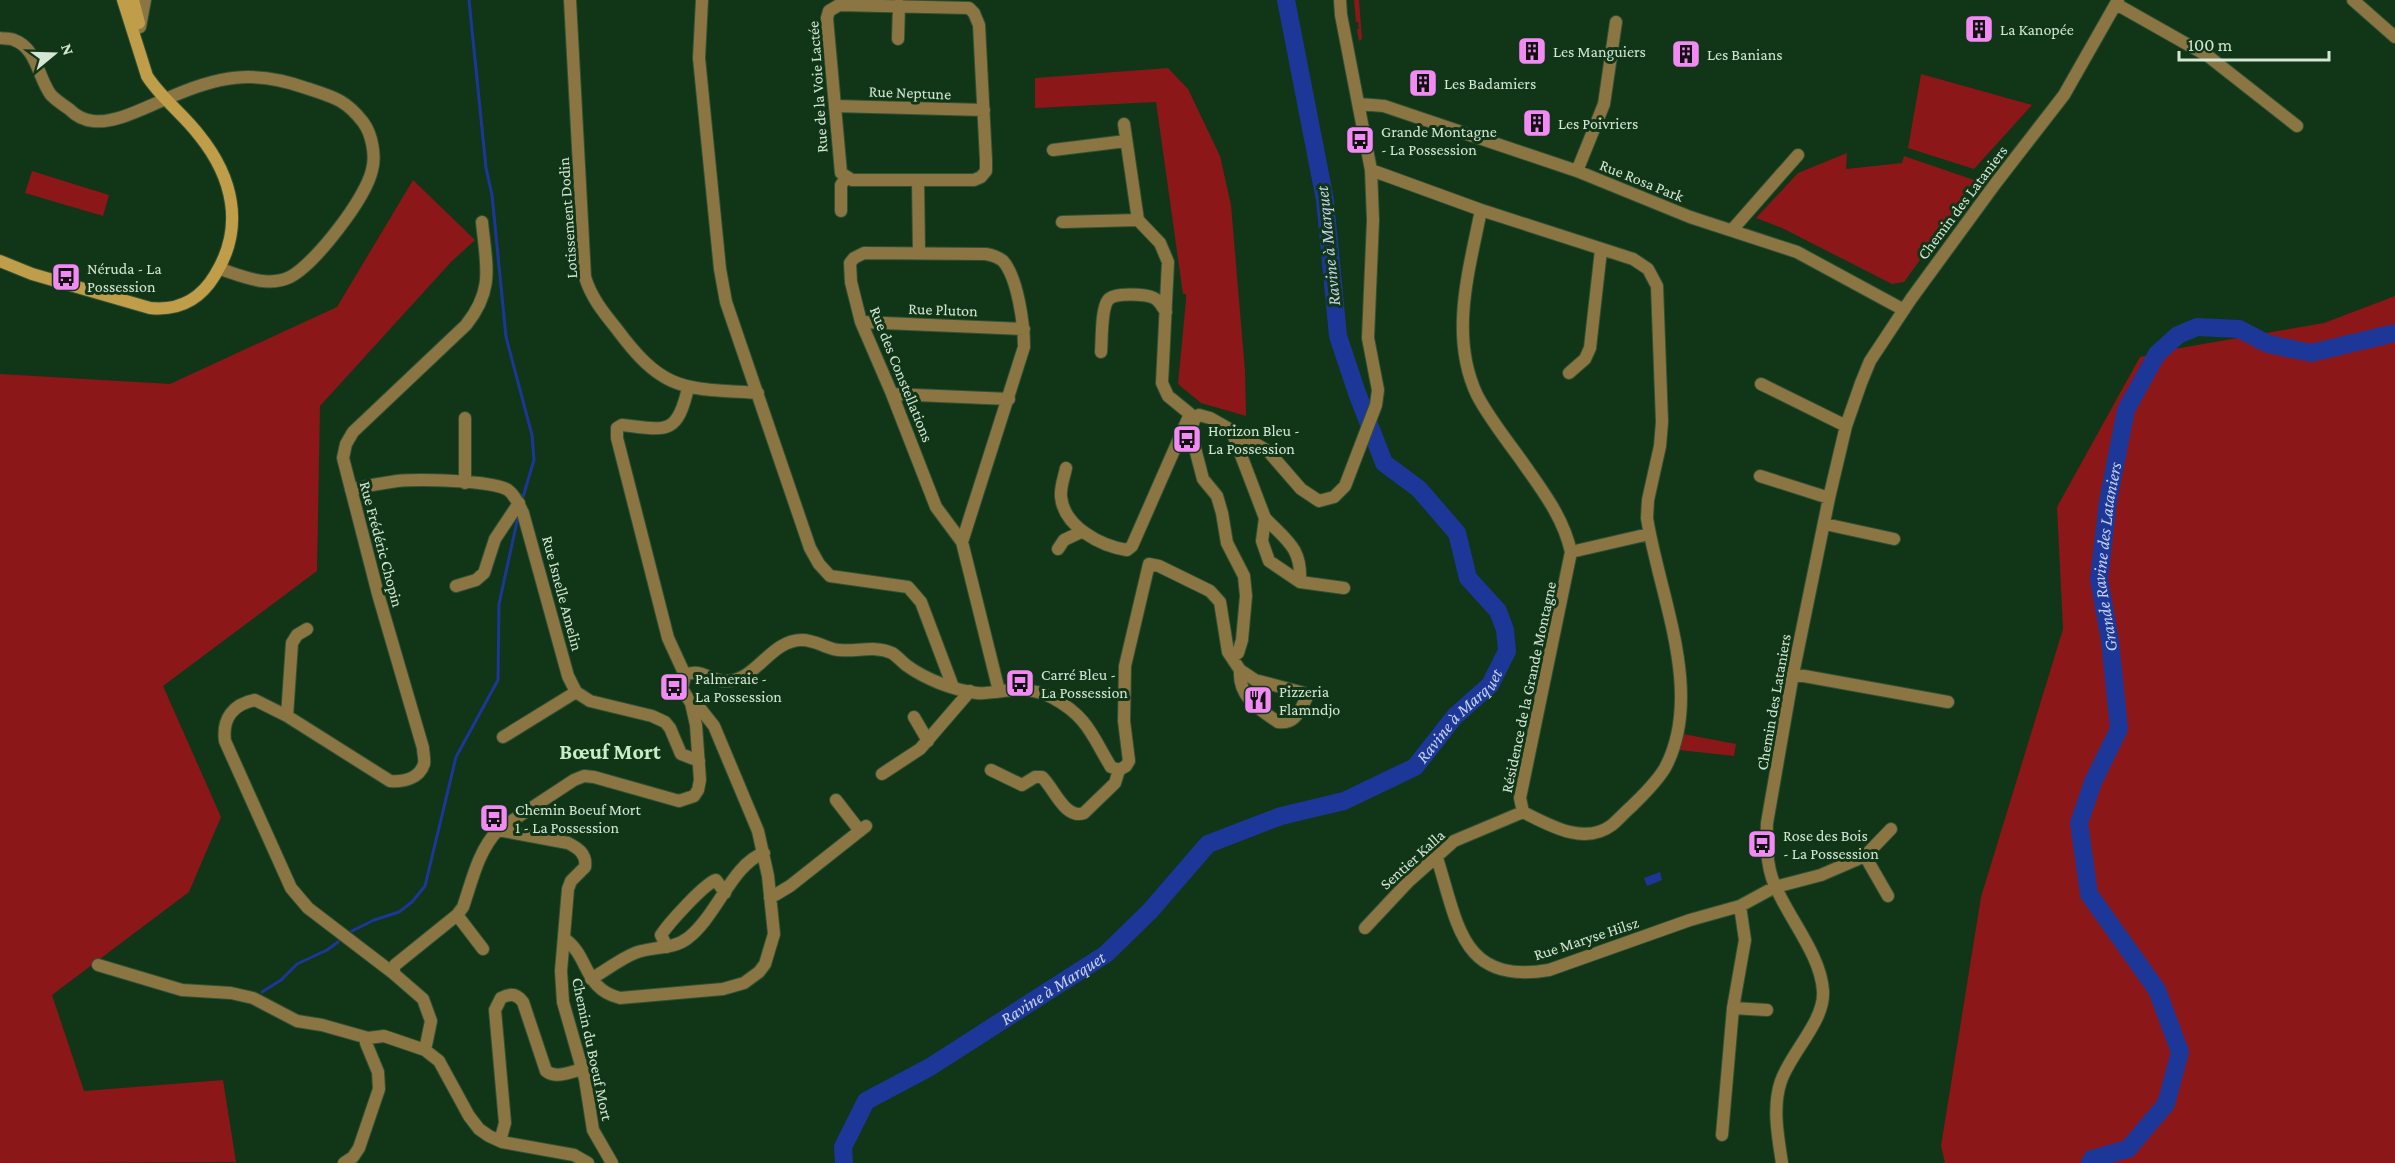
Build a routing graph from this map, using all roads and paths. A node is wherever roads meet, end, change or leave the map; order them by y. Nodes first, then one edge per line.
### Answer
1 (123, 0) edge
2 (133, 0) edge
3 (145, 0) edge
4 (570, 0) edge
5 (702, 0) edge
6 (1340, 0) edge
7 (2353, 0) edge
8 (2117, 2) edge
9 (899, 5) junction
10 (1616, 21) dead end
11 (140, 27) junction
12 (2395, 37) edge
13 (0, 38) edge
14 (898, 39) dead end
15 (138, 48) junction
16 (165, 99) junction
17 (1359, 104) junction
18 (835, 106) junction
19 (984, 110) junction
20 (1124, 124) dead end
21 (2297, 126) dead end
22 (1126, 141) junction
23 (1053, 150) dead end
24 (1798, 155) dead end
25 (1371, 170) junction
26 (1577, 171) junction
27 (846, 178) junction
28 (918, 180) junction
29 (1481, 210) junction
30 (841, 211) dead end
31 (1138, 220) junction
32 (482, 222) dead end
33 (1062, 222) dead end
34 (1732, 230) junction
35 (1601, 250) junction
36 (919, 252) junction
37 (0, 261) edge
38 (220, 269) junction
39 (1904, 310) junction
40 (1166, 312) junction
41 (861, 321) junction
42 (1024, 328) junction
43 (1101, 352) dead end
44 (1569, 373) dead end
45 (1761, 384) dead end
46 (688, 388) junction
47 (758, 393) junction
48 (892, 394) junction
49 (1009, 399) junction
50 (1193, 416) junction
51 (465, 418) dead end
52 (1846, 426) junction
53 (1231, 429) junction
54 (1066, 468) dead end
55 (1760, 476) dead end
56 (465, 483) junction
57 (351, 490) junction
58 (1828, 498) junction
59 (519, 503) junction
60 (1265, 518) junction
61 (1825, 524) junction
62 (1081, 532) junction
63 (1649, 534) junction
64 (1894, 538) dead end
65 (962, 542) junction
66 (1058, 549) dead end
67 (1571, 552) junction
68 (1300, 582) junction
69 (456, 586) dead end
70 (1344, 588) dead end
71 (306, 629) dead end
72 (1232, 657) junction
73 (1240, 670) junction
74 (1793, 674) junction
75 (685, 675) junction
76 (953, 687) junction
77 (970, 691) junction
78 (999, 691) junction
79 (576, 692) junction
80 (1947, 702) dead end
81 (691, 703) junction
82 (287, 716) junction
83 (914, 717) dead end
84 (503, 737) dead end
85 (928, 741) junction
86 (699, 761) junction
87 (991, 770) dead end
88 (1119, 770) junction
89 (882, 774) dead end
90 (836, 800) dead end
91 (1522, 812) junction
92 (1891, 829) dead end
93 (498, 830) junction
94 (764, 853) junction
95 (1865, 856) junction
96 (1437, 858) junction
97 (1775, 887) junction
98 (725, 893) junction
99 (1888, 896) dead end
100 (770, 898) junction
101 (1740, 906) junction
102 (458, 915) junction
103 (1365, 928) dead end
104 (565, 939) junction
105 (667, 947) junction
106 (483, 949) dead end
107 (98, 964) dead end
108 (393, 973) junction
109 (591, 979) junction
110 (1733, 1008) junction
111 (1767, 1010) dead end
112 (431, 1021) junction
113 (368, 1038) junction
114 (401, 1040) junction
115 (425, 1050) junction
116 (582, 1069) junction
117 (1722, 1135) dead end
118 (500, 1141) junction
119 (344, 1163) edge
120 (588, 1163) edge
121 (612, 1163) edge
122 (1782, 1163) edge

1 - 15 main road
2 - 11 main road
3 - 11 street
4 - 46 street, Lotissement Dodin
5 - 47 street
6 - 17 street
7 - 12 street
8 - 21 street, Chemin des Lataniers
8 - 39 street, Chemin des Lataniers
9 - 14 street
9 - 18 street, Rue de la Voie Lactée
9 - 19 street, Rue de la Voie Lactée
10 - 26 street
11 - 15 main road
13 - 16 street
15 - 16 main road
16 - 38 main road
16 - 38 street
17 - 25 street
17 - 26 street, Rue Rosa Park
18 - 19 street, Rue Neptune
18 - 27 street, Rue de la Voie Lactée
19 - 28 street, Rue de la Voie Lactée
20 - 22 street
22 - 23 street
22 - 31 street
24 - 34 street
25 - 29 street, Résidence de la Grande Montagne
25 - 53 street
26 - 34 street, Rue Rosa Park
27 - 28 street, Rue de la Voie Lactée
27 - 30 street
28 - 36 street
29 - 35 street, Résidence de la Grande Montagne
29 - 67 street, Résidence de la Grande Montagne
31 - 33 street
31 - 40 street
32 - 57 street, Rue Frédéric Chopin
34 - 39 street, Rue Rosa Park
35 - 44 street
35 - 63 street, Résidence de la Grande Montagne
36 - 41 street, Rue des Constellations
36 - 42 street, Rue des Constellations
37 - 38 main road
39 - 52 street, Chemin des Lataniers
40 - 43 street
40 - 50 street
41 - 42 street, Rue Pluton
41 - 48 street, Rue des Constellations
42 - 49 street, Rue des Constellations
45 - 52 street
46 - 47 street, Lotissement Dodin
46 - 75 street
47 - 76 street
48 - 49 street
48 - 65 street, Rue des Constellations
49 - 65 street, Rue des Constellations
50 - 53 street
50 - 62 street
50 - 72 street
51 - 56 street
52 - 58 street, Chemin des Lataniers
53 - 60 street
54 - 62 street
55 - 58 street
56 - 57 street
56 - 59 street
57 - 82 street, Rue Frédéric Chopin
58 - 61 street, Chemin des Lataniers
59 - 69 street
59 - 79 street, Rue Isnelle Amelin
60 - 68 street
60 - 68 street
61 - 64 street
61 - 74 street, Chemin des Lataniers
62 - 66 street
63 - 67 street
63 - 91 street, Résidence de la Grande Montagne
65 - 78 street, Rue des Constellations
67 - 91 street, Résidence de la Grande Montagne
68 - 70 street
71 - 82 street
72 - 73 street
72 - 88 street
73 - 73 street
74 - 80 street
74 - 97 street, Chemin des Lataniers
75 - 76 street
75 - 81 street
76 - 77 street
77 - 78 street
77 - 85 street
78 - 88 street
79 - 84 street
79 - 86 street
81 - 86 street
81 - 94 street, Chemin du Boeuf Mort
82 - 108 street, Rue Frédéric Chopin
83 - 85 street
85 - 89 street
86 - 93 street
87 - 88 street
90 - 100 street
91 - 96 street, Sentier Kalla
92 - 95 street
93 - 102 street
93 - 104 street
94 - 98 street
94 - 100 street, Chemin du Boeuf Mort
95 - 97 street
95 - 99 street
96 - 101 street, Rue Maryse Hilsz
96 - 103 street, Sentier Kalla
97 - 101 street, Rue Maryse Hilsz
97 - 122 street, Chemin des Lataniers
98 - 105 street
98 - 105 street
100 - 109 street, Chemin du Boeuf Mort
101 - 110 street
102 - 106 street
102 - 108 street
104 - 109 street, Chemin du Boeuf Mort
104 - 116 street, Chemin du Boeuf Mort
105 - 109 street
107 - 113 street
108 - 112 street
110 - 111 street
110 - 117 street
112 - 114 street
112 - 115 street
113 - 114 street
113 - 119 street
114 - 115 street
115 - 118 street
116 - 118 street
116 - 121 street, Chemin du Boeuf Mort
118 - 120 street

